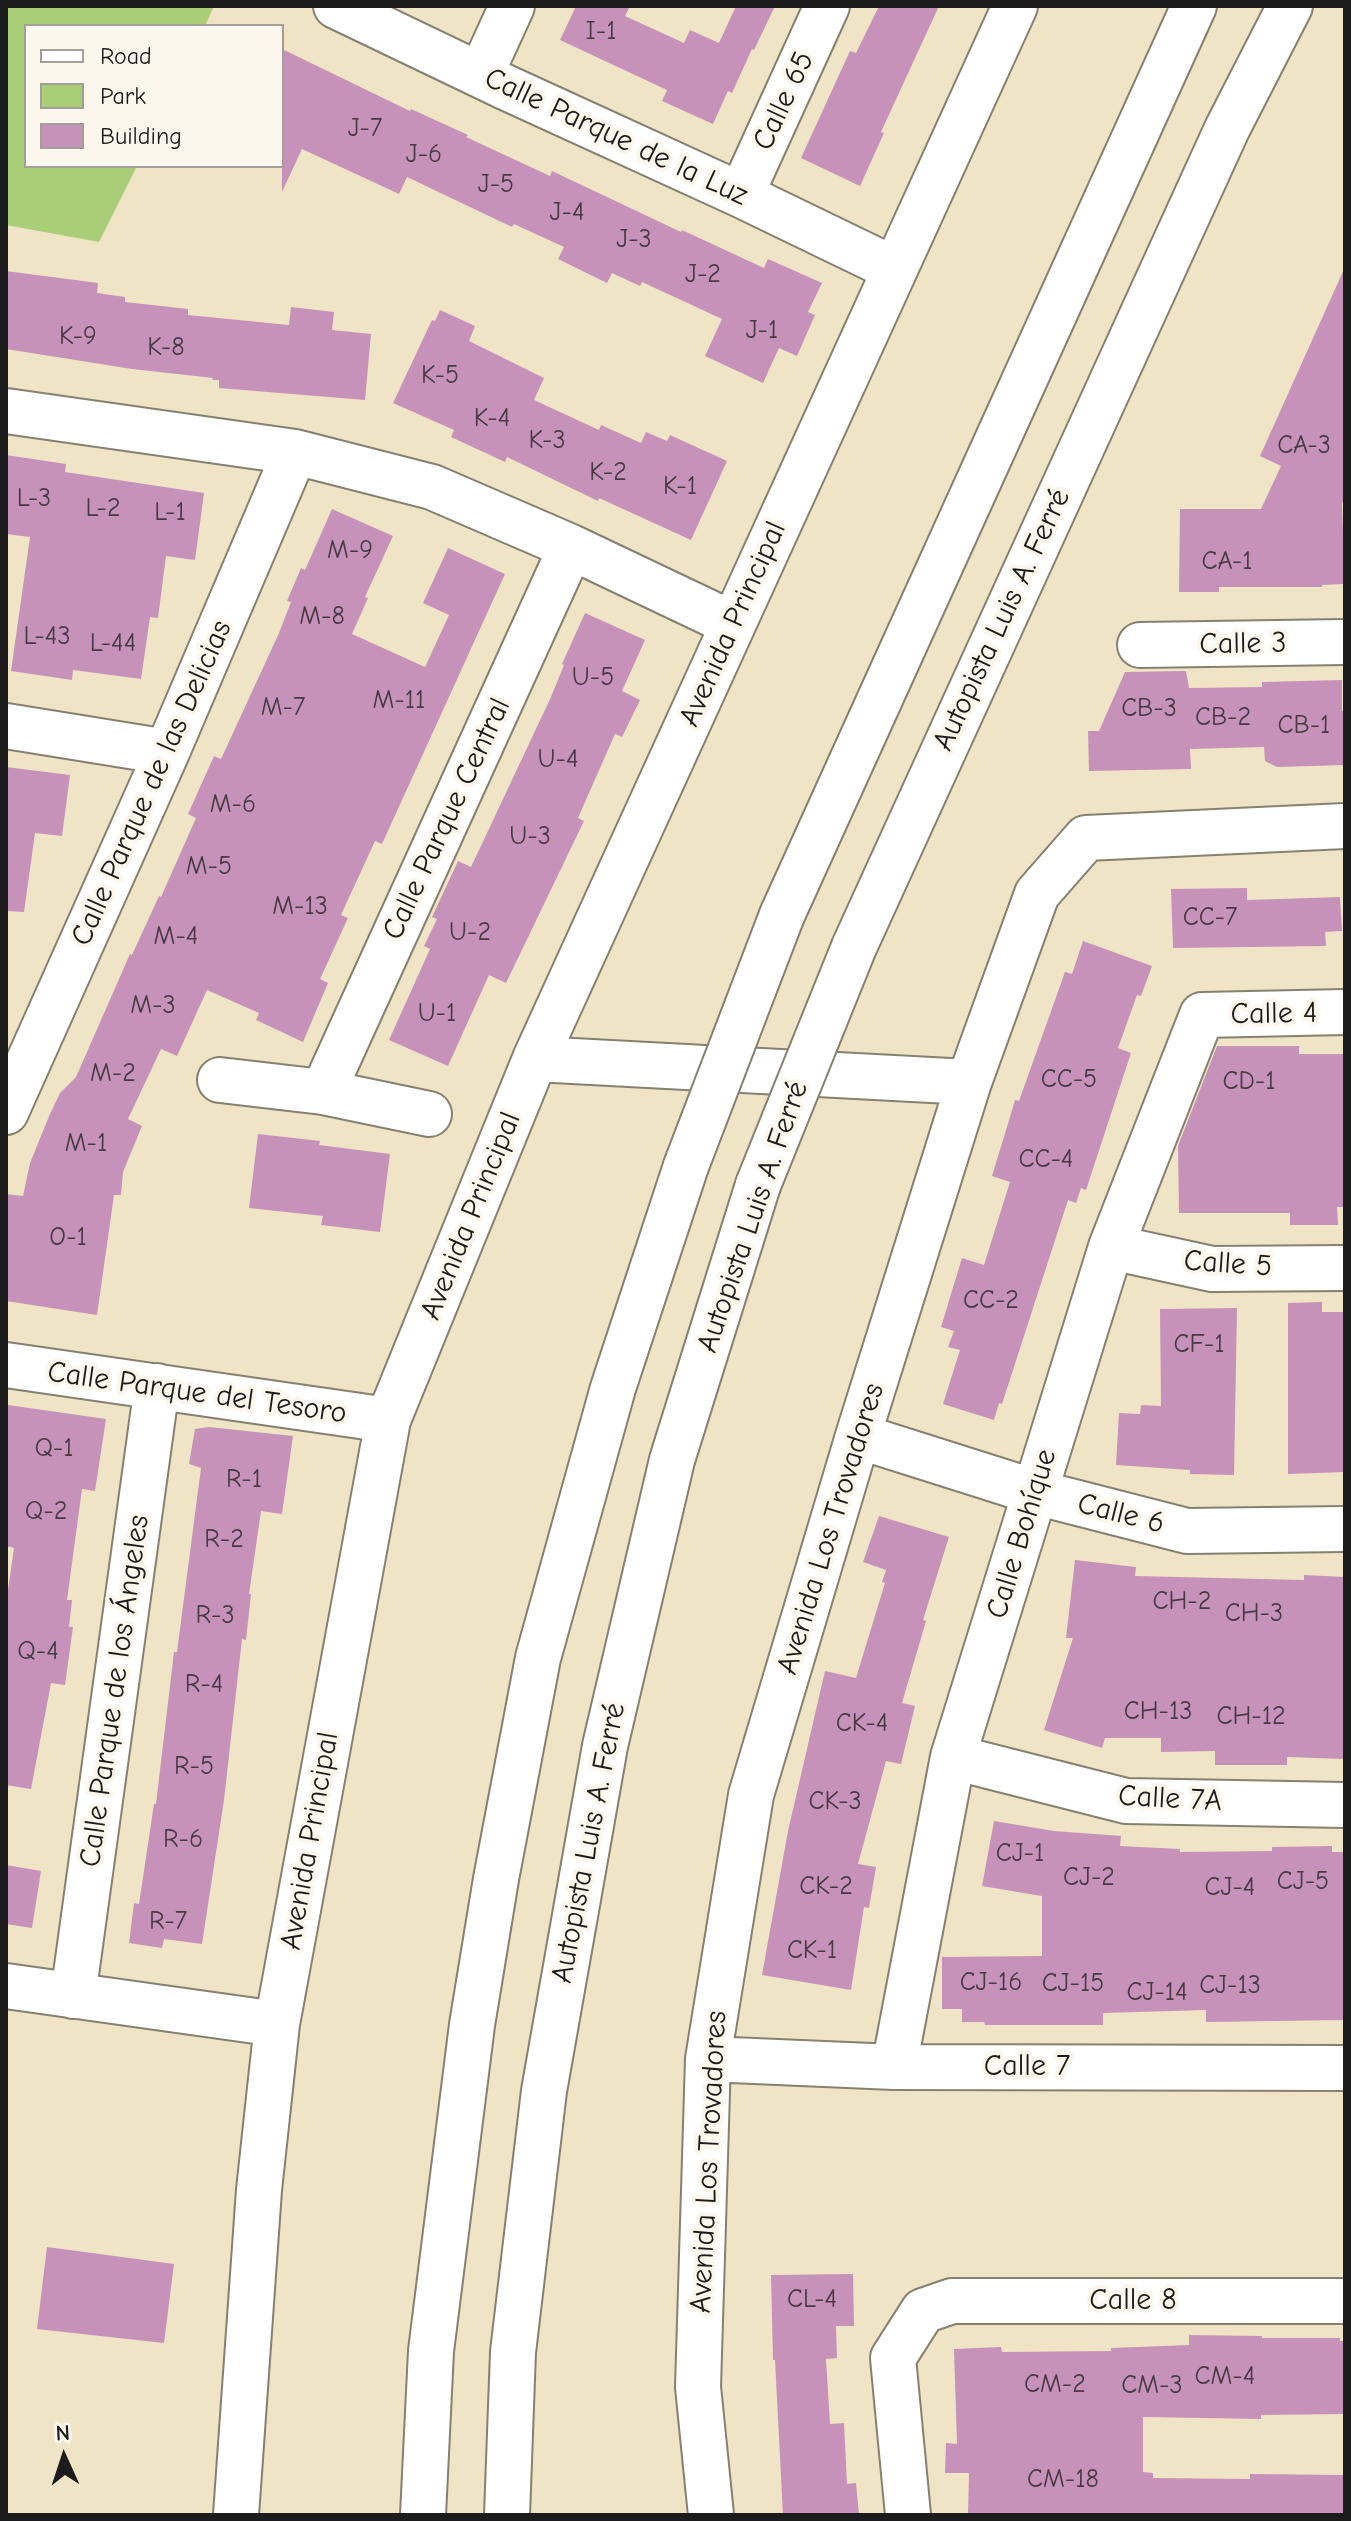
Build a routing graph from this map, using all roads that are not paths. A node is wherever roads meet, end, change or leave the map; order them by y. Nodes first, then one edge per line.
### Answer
1 (336, 6) edge
2 (512, 6) edge
3 (827, 6) edge
4 (1015, 6) edge
5 (1194, 6) edge
6 (1290, 6) edge
7 (481, 74) junction
8 (741, 195) junction
9 (894, 269) junction
10 (6, 411) edge
11 (295, 452) junction
12 (571, 547) junction
13 (733, 624) junction
14 (1345, 642) edge
15 (1140, 645) dead end
16 (6, 726) edge
17 (167, 752) junction
18 (1345, 826) edge
19 (1345, 1012) edge
20 (1202, 1015) joint
21 (24, 1030) edge
22 (535, 1059) junction
23 (220, 1080) dead end
24 (969, 1082) junction
25 (323, 1092) junction
26 (6, 1112) edge
27 (429, 1114) dead end
28 (1111, 1247) junction
29 (1345, 1268) edge
30 (6, 1365) edge
31 (157, 1386) junction
32 (388, 1420) junction
33 (858, 1436) junction
34 (1035, 1492) junction
35 (1345, 1529) edge
36 (953, 1757) junction
37 (1345, 1805) edge
38 (6, 1986) edge
39 (73, 1996) junction
40 (277, 2024) junction
41 (708, 2059) junction
42 (894, 2067) junction
43 (1345, 2068) edge
44 (1345, 2301) edge
45 (508, 2505) edge
46 (236, 2515) edge
47 (423, 2515) edge
48 (711, 2515) edge
49 (908, 2515) edge

1 - 7 main road, Calle Parque de la Luz
2 - 7 main road
3 - 8 main road, Calle 65
4 - 9 main road, Avenida Principal
5 - 47 main road, bridge
6 - 45 main road, Autopista Luis A. Ferré, bridge
7 - 8 main road, Calle Parque de la Luz
8 - 9 main road, Calle Parque de la Luz
9 - 13 main road, Avenida Principal
10 - 11 main road
11 - 12 main road
11 - 17 main road, Calle Parque de las Delicias
12 - 13 main road
12 - 25 main road, Calle Parque Central
13 - 22 main road, Avenida Principal
14 - 15 main road, Calle 3
16 - 17 main road
17 - 21 main road, Calle Parque de las Delicias
18 - 24 main road, Avenida Los Trovadores
19 - 20 main road, Calle 4
20 - 28 main road, Calle Bohíque
21 - 26 main road, Calle Parque de las Delicias
22 - 24 main road
22 - 32 main road, Avenida Principal
23 - 25 main road
24 - 33 main road, Avenida Los Trovadores
25 - 27 main road
28 - 29 main road, Calle 5
28 - 34 main road, Calle Bohíque
30 - 31 main road, Calle Parque del Tesoro
31 - 32 main road, Calle Parque del Tesoro
31 - 39 main road, Calle Parque de los Ángeles
32 - 40 main road, Avenida Principal
33 - 34 main road, Calle 6
33 - 41 main road, Avenida Los Trovadores
34 - 35 main road, Calle 6
34 - 36 main road, Calle Bohíque
36 - 37 main road, Calle 7A
36 - 42 main road, Calle Bohíque
38 - 39 main road
39 - 40 main road
40 - 46 main road, Avenida Principal
41 - 42 main road, Calle 7
41 - 48 main road, Avenida Los Trovadores
42 - 43 main road, Calle 7
44 - 49 main road, Calle 8

